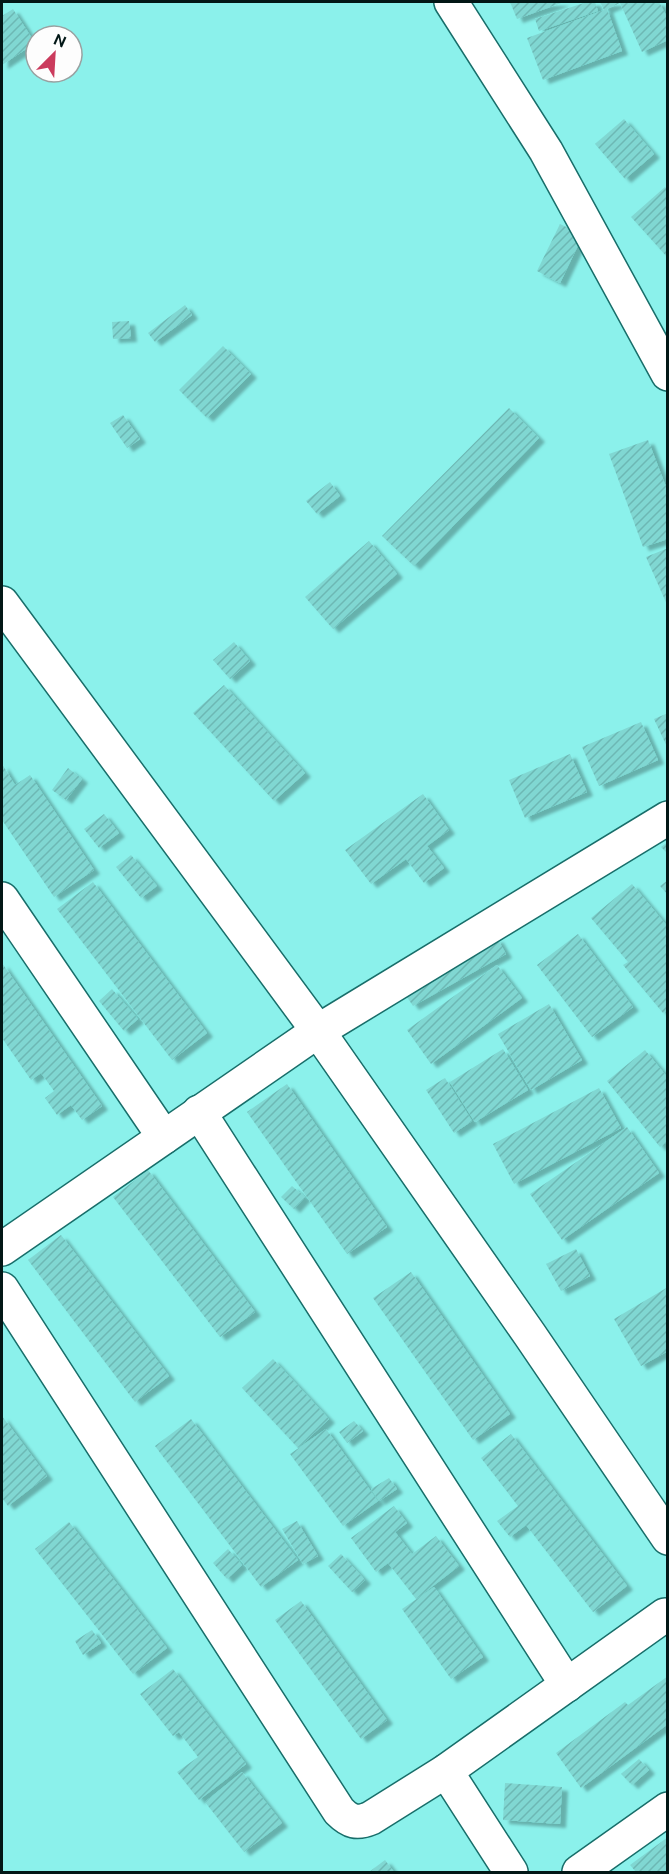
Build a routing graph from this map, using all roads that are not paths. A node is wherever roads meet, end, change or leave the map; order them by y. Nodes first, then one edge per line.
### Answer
1 (451, 2) edge
2 (668, 374) edge
3 (2, 603) edge
4 (668, 818) edge
5 (2, 899) edge
6 (318, 1031) junction
7 (199, 1112) junction
8 (164, 1137) junction
9 (2, 1249) edge
10 (2, 1289) edge
11 (668, 1538) edge
12 (664, 1615) dead end
13 (567, 1685) junction
14 (446, 1772) junction
15 (668, 1809) edge
16 (511, 1872) edge
17 (579, 1872) edge

1 - 2 street
3 - 6 street
4 - 6 street
5 - 8 street
6 - 7 street
6 - 11 street
7 - 8 street
7 - 13 street
8 - 9 street
10 - 14 street
12 - 13 street
13 - 14 street
14 - 16 street
15 - 17 street

